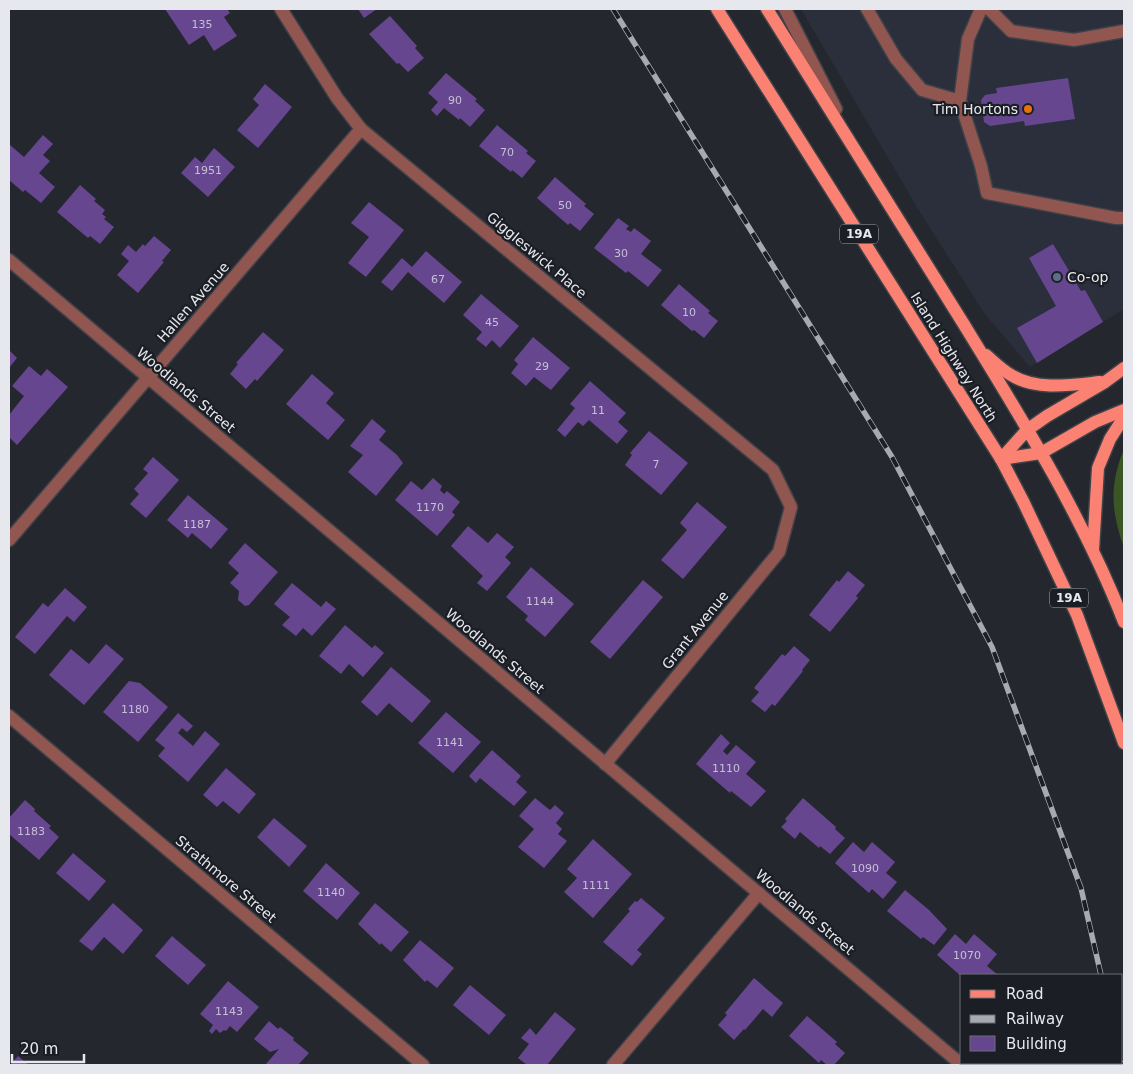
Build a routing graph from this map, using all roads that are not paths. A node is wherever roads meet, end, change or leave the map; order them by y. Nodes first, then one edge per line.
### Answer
1 (281, 9) edge
2 (717, 9) edge
3 (767, 9) edge
4 (785, 9) edge
5 (867, 9) edge
6 (981, 9) edge
7 (989, 9) edge
8 (1124, 31) edge
9 (960, 101) junction
10 (361, 129) junction
11 (855, 147) junction
12 (1121, 221) edge
13 (9, 260) edge
14 (978, 348) junction
15 (1124, 368) edge
16 (148, 378) junction
17 (1105, 382) junction
18 (1124, 410) edge
19 (1124, 417) edge
20 (1026, 430) junction
21 (1041, 453) junction
22 (1001, 459) junction
23 (791, 507) joint
24 (9, 540) edge
25 (1093, 552) junction
26 (1124, 622) edge
27 (9, 716) edge
28 (1124, 743) edge
29 (605, 764) junction
30 (759, 893) junction
31 (960, 1063) edge
32 (423, 1065) edge
33 (613, 1065) edge

1 - 10 street, Giggleswick Place
2 - 22 main road, Island Highway North / 19A
3 - 11 main road, Island Highway North / 19A
4 - 11 street
5 - 9 street
6 - 9 street
7 - 8 street
9 - 12 street
10 - 16 street, Hallen Avenue
10 - 23 street, Giggleswick Place
11 - 14 main road, Island Highway North / 19A
13 - 16 street, Woodlands Street
14 - 17 main road
14 - 20 main road, Island Highway North / 19A
15 - 17 main road
16 - 24 street, Hallen Avenue
16 - 29 street, Woodlands Street
17 - 20 main road
18 - 21 main road
19 - 25 main road
20 - 21 main road, Island Highway North / 19A
20 - 22 main road
21 - 22 main road
21 - 25 main road, Island Highway North / 19A
22 - 28 main road, Island Highway North / 19A
23 - 29 street, Grant Avenue
25 - 26 main road, Island Highway North / 19A
27 - 32 street, Strathmore Street
29 - 30 street, Woodlands Street
30 - 31 street, Woodlands Street
30 - 33 street

